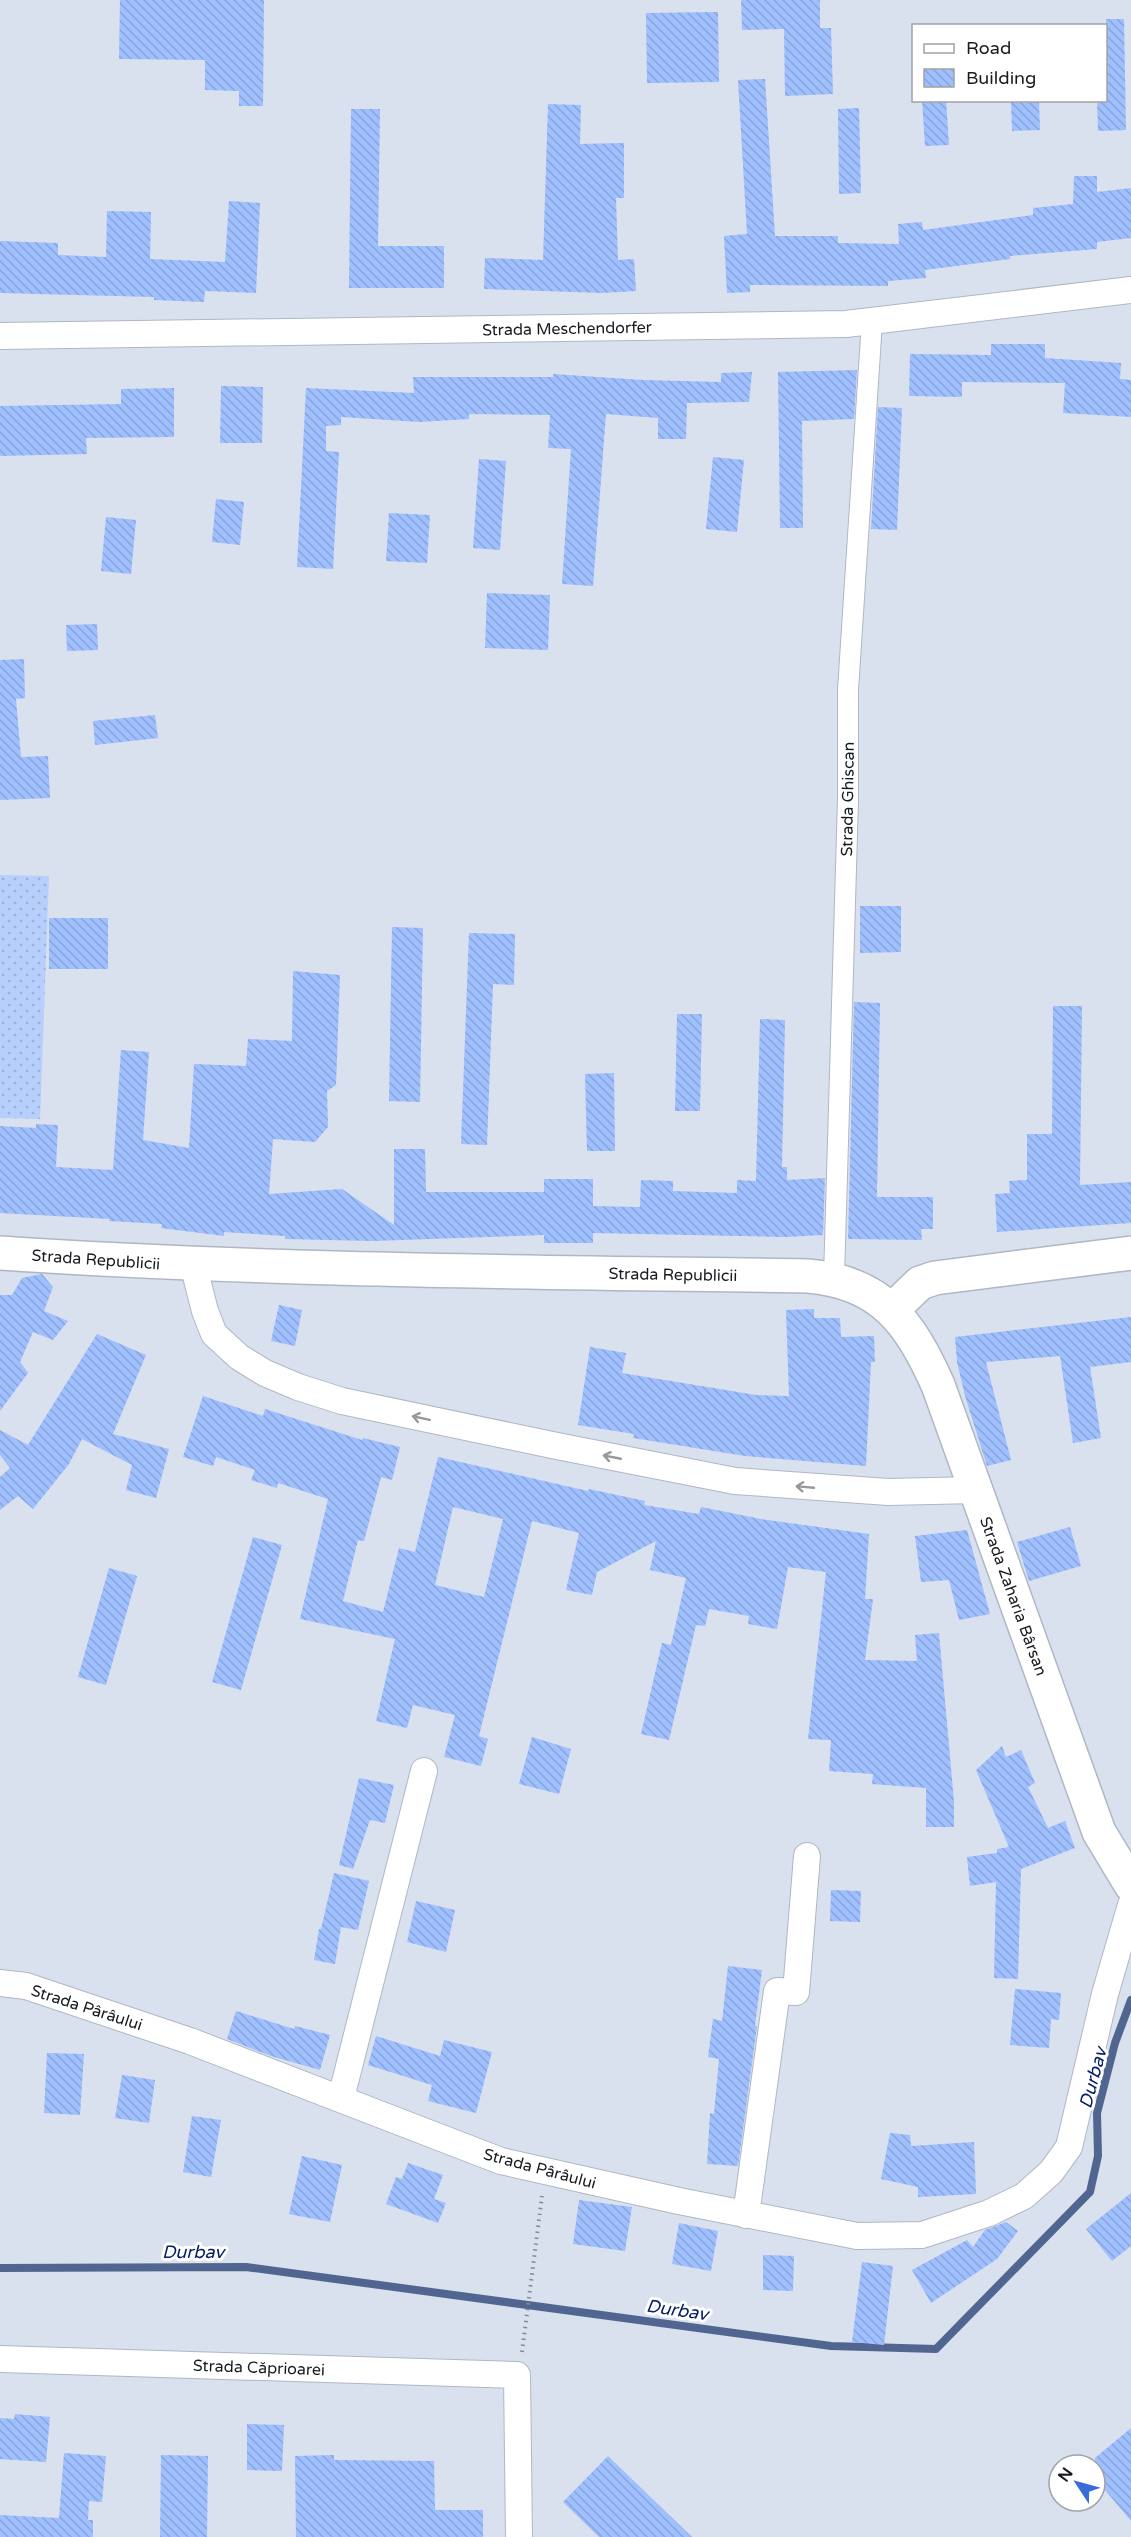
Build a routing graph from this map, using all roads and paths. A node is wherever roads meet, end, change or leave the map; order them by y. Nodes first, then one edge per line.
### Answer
1 (1131, 290) edge
2 (872, 321) junction
3 (0, 336) edge
4 (0, 1253) edge
5 (1131, 1254) edge
6 (193, 1264) junction
7 (834, 1278) junction
8 (892, 1310) junction
9 (976, 1490) junction
10 (424, 1771) dead end
11 (807, 1856) dead end
12 (1131, 1885) edge
13 (1131, 1905) edge
14 (0, 1983) edge
15 (341, 2098) junction
16 (540, 2209) dead end
17 (746, 2215) junction
18 (525, 2334) dead end
19 (0, 2359) edge
20 (519, 2537) edge

1 - 2 street, Strada Meschendorfer
2 - 3 street, Strada Meschendorfer
2 - 7 street, Strada Ghiscan
4 - 6 main road, Strada Republicii
5 - 8 main road
6 - 7 main road, Strada Republicii
9 -> 6 street
7 - 8 main road, Strada Republicii
8 - 9 main road, Strada Zaharia Bârsan
9 - 12 main road, Strada Zaharia Bârsan
10 - 15 street
11 - 17 street
13 - 17 street, Strada Pârâului
14 - 15 street, Strada Pârâului
15 - 17 street, Strada Pârâului
16 - 18 path
19 - 20 street, Strada Căprioarei

